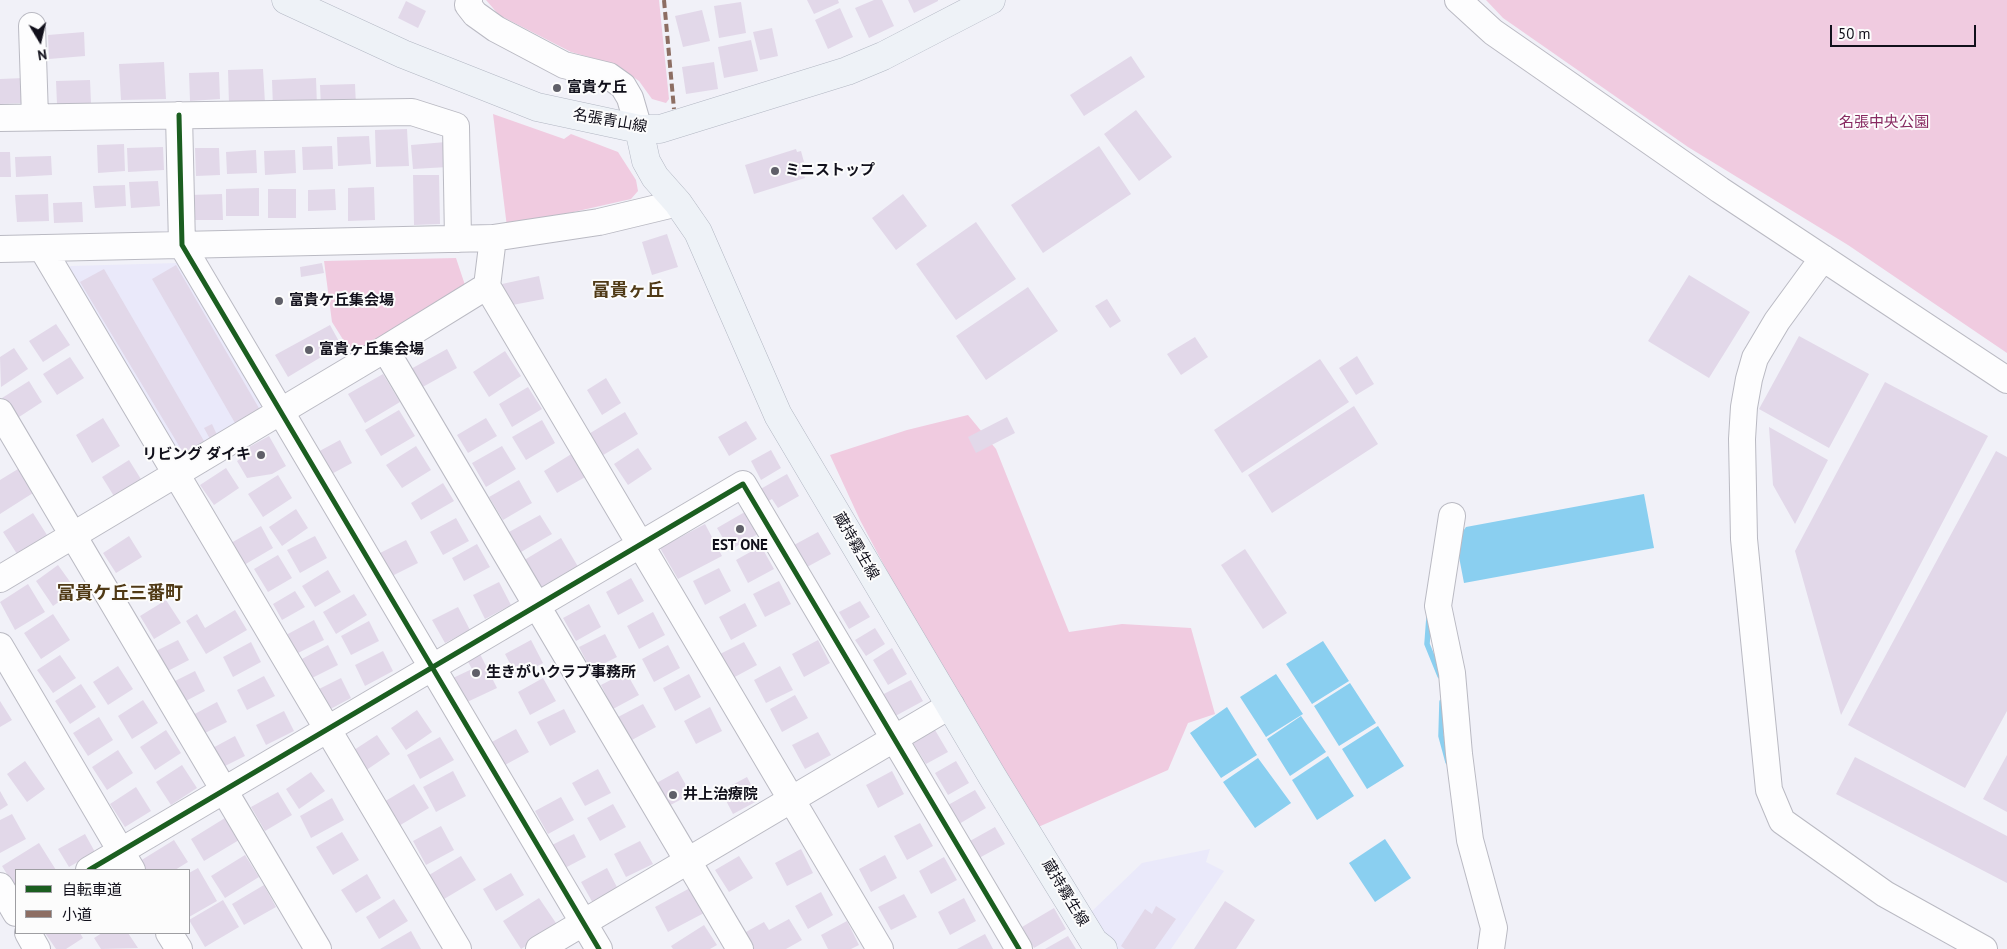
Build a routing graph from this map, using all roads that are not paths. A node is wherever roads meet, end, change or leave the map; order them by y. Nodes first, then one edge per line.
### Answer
1 (286, 0) edge
2 (469, 0) edge
3 (992, 0) edge
4 (1458, 0) edge
5 (32, 26) dead end
6 (179, 115) junction
7 (35, 117) junction
8 (0, 118) edge
9 (639, 130) junction
10 (678, 203) junction
11 (493, 238) junction
12 (458, 239) junction
13 (182, 245) junction
14 (42, 248) junction
15 (0, 249) edge
16 (1823, 258) junction
17 (487, 286) junction
18 (385, 350) junction
19 (2007, 380) edge
20 (0, 412) edge
21 (281, 412) junction
22 (176, 473) junction
23 (1452, 516) dead end
24 (73, 536) junction
25 (640, 544) junction
26 (0, 579) edge
27 (537, 607) junction
28 (0, 646) edge
29 (431, 667) junction
30 (951, 705) junction
31 (328, 729) junction
32 (894, 738) junction
33 (225, 792) junction
34 (791, 800) junction
35 (687, 860) junction
36 (127, 861) edge
37 (93, 869) edge
38 (0, 886) edge
39 (15, 912) edge
40 (15, 915) edge
41 (583, 922) junction
42 (0, 924) edge
43 (29, 934) edge
44 (170, 934) edge
45 (38, 949) edge
46 (179, 949) edge
47 (318, 949) edge
48 (458, 949) edge
49 (539, 949) edge
50 (599, 949) edge
51 (740, 949) edge
52 (880, 949) edge
53 (1019, 949) edge
54 (1102, 949) edge
55 (1491, 949) edge
56 (1984, 949) edge

1 - 9 main road, 名張青山線
2 - 9 street
3 - 9 main road, 名張青山線
4 - 16 street
5 - 7 street
6 - 7 street
6 - 12 street
6 - 13 street
7 - 8 street
9 - 10 main road, 蔵持霧生線
10 - 11 street
10 - 30 main road, 蔵持霧生線
11 - 12 street
11 - 17 street
12 - 13 street
13 - 14 street
13 - 21 street
14 - 15 street
14 - 22 street
16 - 19 street
16 - 56 street
17 - 18 street
17 - 25 street
18 - 21 street
18 - 27 street
20 - 24 street
21 - 22 street
21 - 29 street
22 - 24 street
22 - 31 street
23 - 55 street
24 - 26 street
24 - 33 street
25 - 27 street
25 - 32 street
25 - 34 street
27 - 29 street
27 - 35 street
28 - 36 street
29 - 31 street
29 - 41 street
30 - 32 street
30 - 54 main road, 蔵持霧生線
31 - 33 street
31 - 48 street
32 - 34 street
32 - 53 street
33 - 36 street
33 - 47 street
34 - 35 street
34 - 52 street
35 - 41 street
35 - 51 street
36 - 37 street
38 - 39 street
40 - 42 street
41 - 49 street
41 - 50 street
43 - 45 street
44 - 46 street

